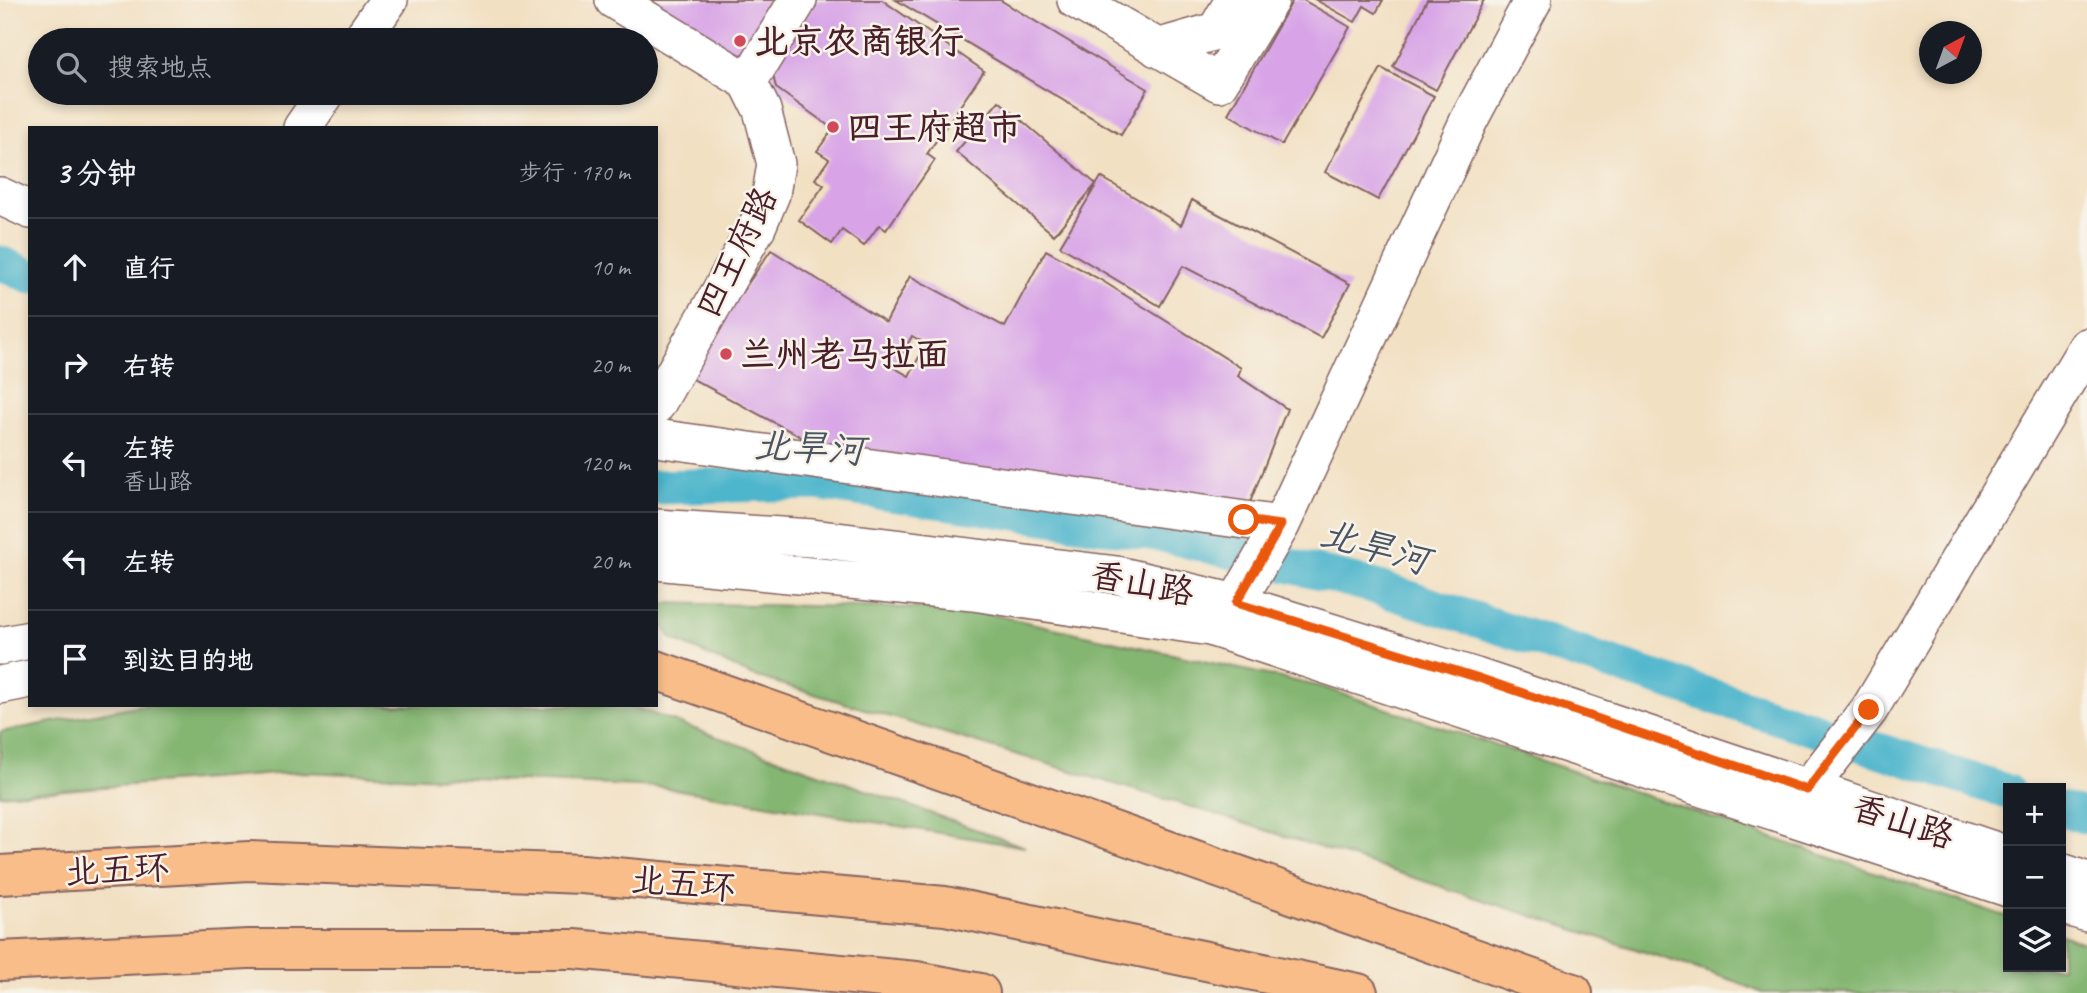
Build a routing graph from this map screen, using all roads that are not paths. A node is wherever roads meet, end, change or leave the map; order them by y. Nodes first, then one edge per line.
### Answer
1 (388, 0) edge
2 (614, 0) edge
3 (798, 0) edge
4 (1076, 0) edge
5 (1234, 0) edge
6 (1270, 0) edge
7 (1533, 0) edge
8 (369, 28) edge
9 (1157, 48) junction
10 (748, 82) junction
11 (318, 105) edge
12 (303, 126) edge
13 (0, 196) edge
14 (28, 209) edge
15 (2087, 347) edge
16 (658, 401) edge
17 (658, 438) edge
18 (1281, 525) junction
19 (658, 528) edge
20 (658, 561) edge
21 (1236, 603) junction
22 (28, 640) edge
23 (0, 646) edge
24 (658, 671) edge
25 (28, 679) edge
26 (0, 685) edge
27 (1807, 790) junction
28 (2003, 853) edge
29 (2066, 874) edge
30 (0, 876) edge
31 (2087, 881) edge
32 (2003, 886) edge
33 (2066, 907) edge
34 (2087, 914) edge
35 (0, 961) edge
36 (981, 993) edge
37 (1357, 993) edge
38 (1573, 993) edge

1 - 8 street
2 - 10 street
3 - 10 street
4 - 9 street
5 - 9 street
6 - 9 street
7 - 18 street
10 - 16 street, 四王府路
11 - 12 street
13 - 14 street
15 - 27 street
17 - 18 street
18 - 21 street
19 - 21 street, 香山路
20 - 32 street, 香山路
21 - 27 street, 香山路
22 - 23 street
24 - 38 highway
25 - 26 street
27 - 28 street, 香山路
29 - 31 street
30 - 37 highway, 北五环
33 - 34 street
35 - 36 highway

